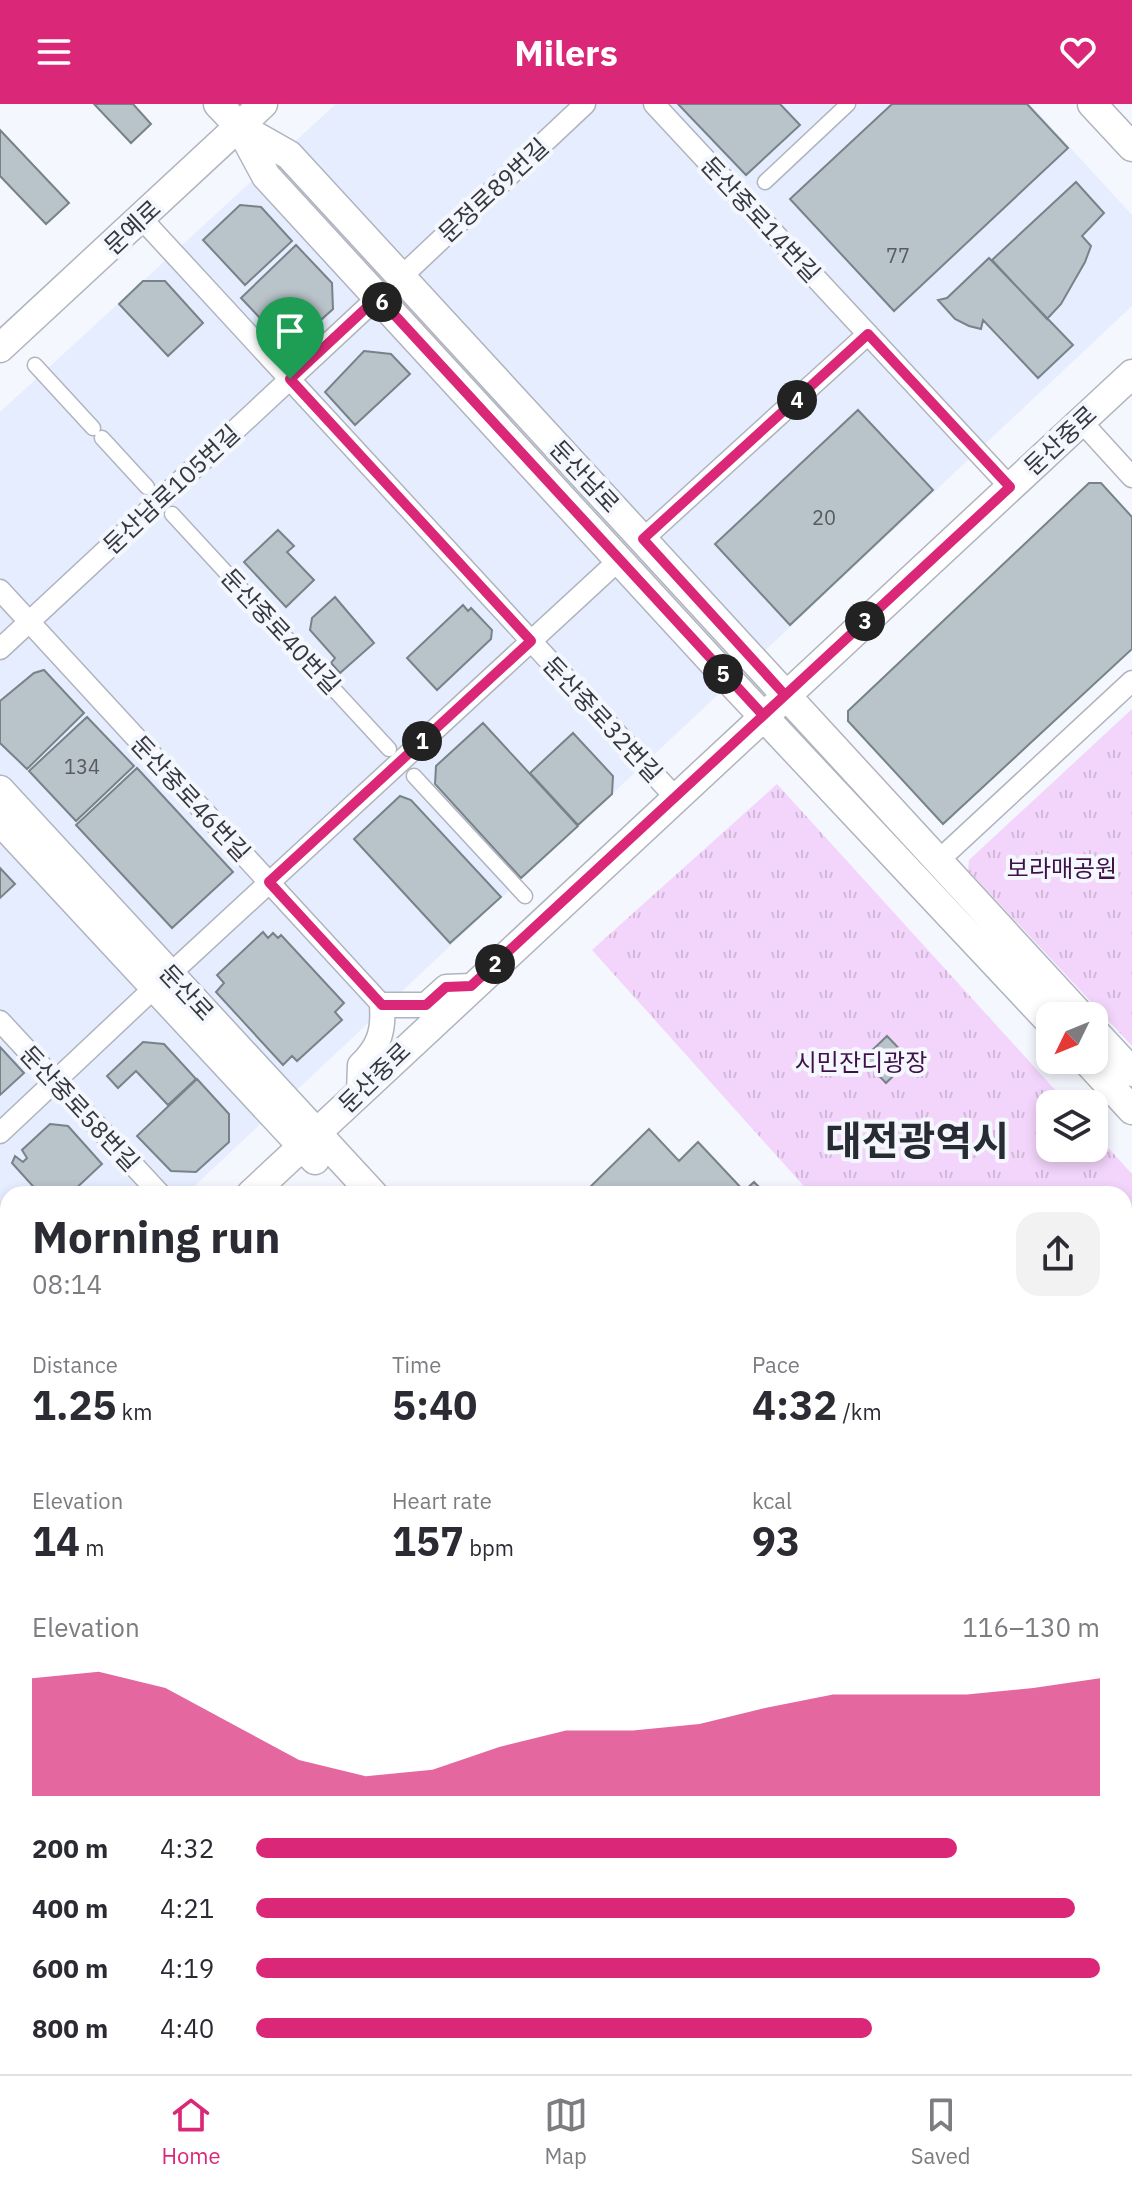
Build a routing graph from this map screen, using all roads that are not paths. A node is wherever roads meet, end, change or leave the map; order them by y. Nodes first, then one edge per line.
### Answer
1 (218, 104) edge
2 (263, 104) edge
3 (585, 104) edge
4 (654, 104) edge
5 (848, 104) edge
6 (1092, 104) edge
7 (239, 126) junction
8 (1132, 146) edge
9 (765, 182) dead end
10 (142, 219) junction
11 (401, 277) junction
12 (378, 297) junction
13 (868, 334) junction
14 (0, 348) edge
15 (35, 365) dead end
16 (1132, 374) edge
17 (290, 379) junction
18 (1081, 421) junction
19 (1132, 477) edge
20 (147, 487) dead end
21 (1010, 487) junction
22 (172, 514) dead end
23 (643, 539) junction
24 (619, 560) junction
25 (0, 590) edge
26 (29, 622) junction
27 (531, 641) junction
28 (0, 649) edge
29 (1132, 681) edge
30 (785, 695) junction
31 (763, 715) junction
32 (389, 749) dead end
33 (414, 776) dead end
34 (0, 790) edge
35 (675, 797) junction
36 (0, 821) edge
37 (938, 861) junction
38 (269, 882) junction
39 (525, 896) dead end
40 (162, 981) junction
41 (471, 986) junction
42 (1068, 1002) edge
43 (382, 1005) junction
44 (1036, 1007) edge
45 (0, 1021) edge
46 (1108, 1046) edge
47 (1132, 1072) edge
48 (1099, 1074) edge
49 (55, 1081) junction
50 (359, 1093) junction
51 (1132, 1110) edge
52 (0, 1133) edge
53 (309, 1139) junction
54 (153, 1186) edge
55 (259, 1186) edge
56 (341, 1186) edge
57 (364, 1186) edge

1 - 7 main road, 둔산남로
2 - 7 main road, 문예로
3 - 11 street, 문정로89번길
4 - 13 street, 둔산중로14번길
5 - 9 street
6 - 8 main road
7 - 10 main road, 문예로
7 - 11 main road, 둔산남로
7 - 12 main road, 둔산남로
10 - 14 main road, 문예로
10 - 17 street, 둔산중로32번길
11 - 23 main road, 둔산남로
12 - 17 street, 둔산남로105번길
12 - 24 main road, 둔산남로
13 - 21 street, 둔산중로14번길
13 - 23 street
15 - 20 street
16 - 18 main road, 둔산중로
17 - 26 street, 둔산남로105번길
17 - 27 street, 둔산중로32번길
18 - 19 street
18 - 21 main road, 둔산중로
21 - 30 main road, 둔산중로
22 - 32 street, 둔산중로40번길
23 - 30 main road, 둔산남로
24 - 27 street
24 - 31 main road, 둔산남로
25 - 26 street, 둔산중로46번길
26 - 28 street, 둔산남로105번길
26 - 38 street, 둔산중로46번길
27 - 35 street, 둔산중로32번길
27 - 38 street
29 - 37 street
30 - 31 main road, 둔산중로
30 - 37 main road, 둔산남로
31 - 35 main road, 둔산중로
31 - 44 main road, 둔산남로
33 - 39 street
34 - 40 main road, 둔산로
35 - 41 main road, 둔산중로
36 - 40 main road, 둔산로
37 - 42 main road, 둔산남로
38 - 40 street
38 - 43 street, 둔산중로46번길
40 - 49 street
40 - 53 main road, 둔산로
41 - 43 street
41 - 50 main road, 둔산중로
43 - 50 street
45 - 49 street, 둔산중로58번길
46 - 47 main road
48 - 51 main road
49 - 52 street
49 - 54 street, 둔산중로58번길
50 - 53 main road, 둔산중로
53 - 55 main road, 둔산중로
53 - 56 main road, 둔산로
53 - 57 main road, 둔산로

